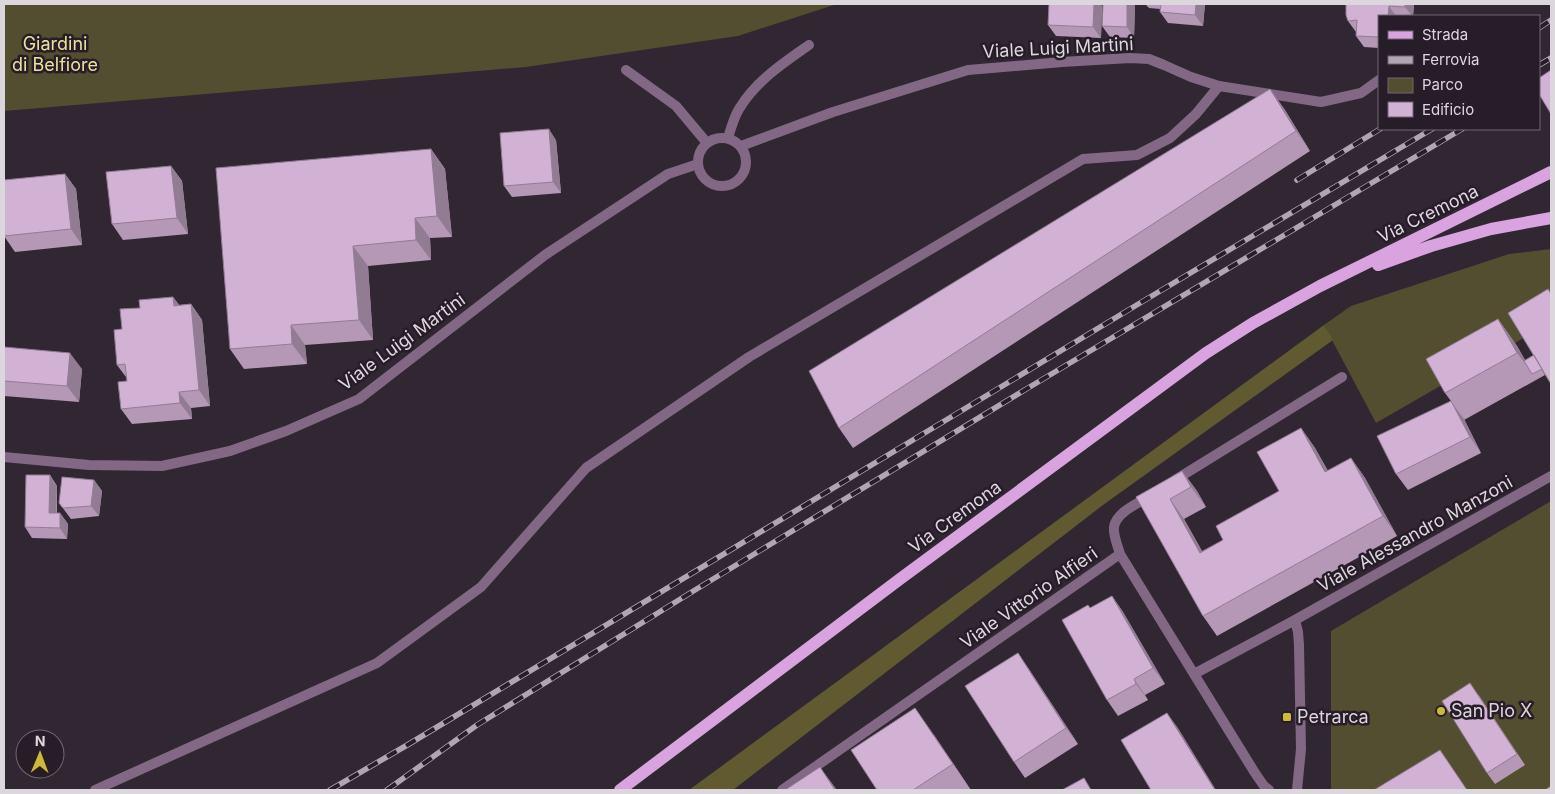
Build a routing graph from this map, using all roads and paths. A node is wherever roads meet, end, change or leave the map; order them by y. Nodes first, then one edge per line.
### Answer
1 (808, 45) dead end
2 (626, 70) dead end
3 (1378, 81) edge
4 (1219, 86) junction
5 (728, 138) junction
6 (707, 143) junction
7 (741, 146) junction
8 (698, 164) junction
9 (1551, 172) edge
10 (1551, 218) edge
11 (1320, 286) junction
12 (1342, 376) dead end
13 (4, 457) edge
14 (1551, 476) edge
15 (1120, 554) junction
16 (1295, 620) junction
17 (1194, 674) junction
18 (95, 790) edge
19 (620, 790) edge
20 (782, 790) edge
21 (1269, 790) edge
22 (1296, 790) edge

1 - 5 street
2 - 6 street
3 - 4 street, Viale Luigi Martini
4 - 7 street, Viale Luigi Martini
4 - 18 street
5 - 6 street
5 - 7 street
6 - 8 street
7 - 8 street
8 - 13 street, Viale Luigi Martini
9 - 11 main road, Via Cremona
10 - 11 main road, Via Cremona
11 - 19 main road, Via Cremona
12 - 15 street, Viale Vittorio Alfieri
14 - 16 street, Viale Alessandro Manzoni
15 - 17 street
15 - 20 street, Viale Vittorio Alfieri
16 - 17 street, Viale Alessandro Manzoni
16 - 22 street
17 - 21 street

